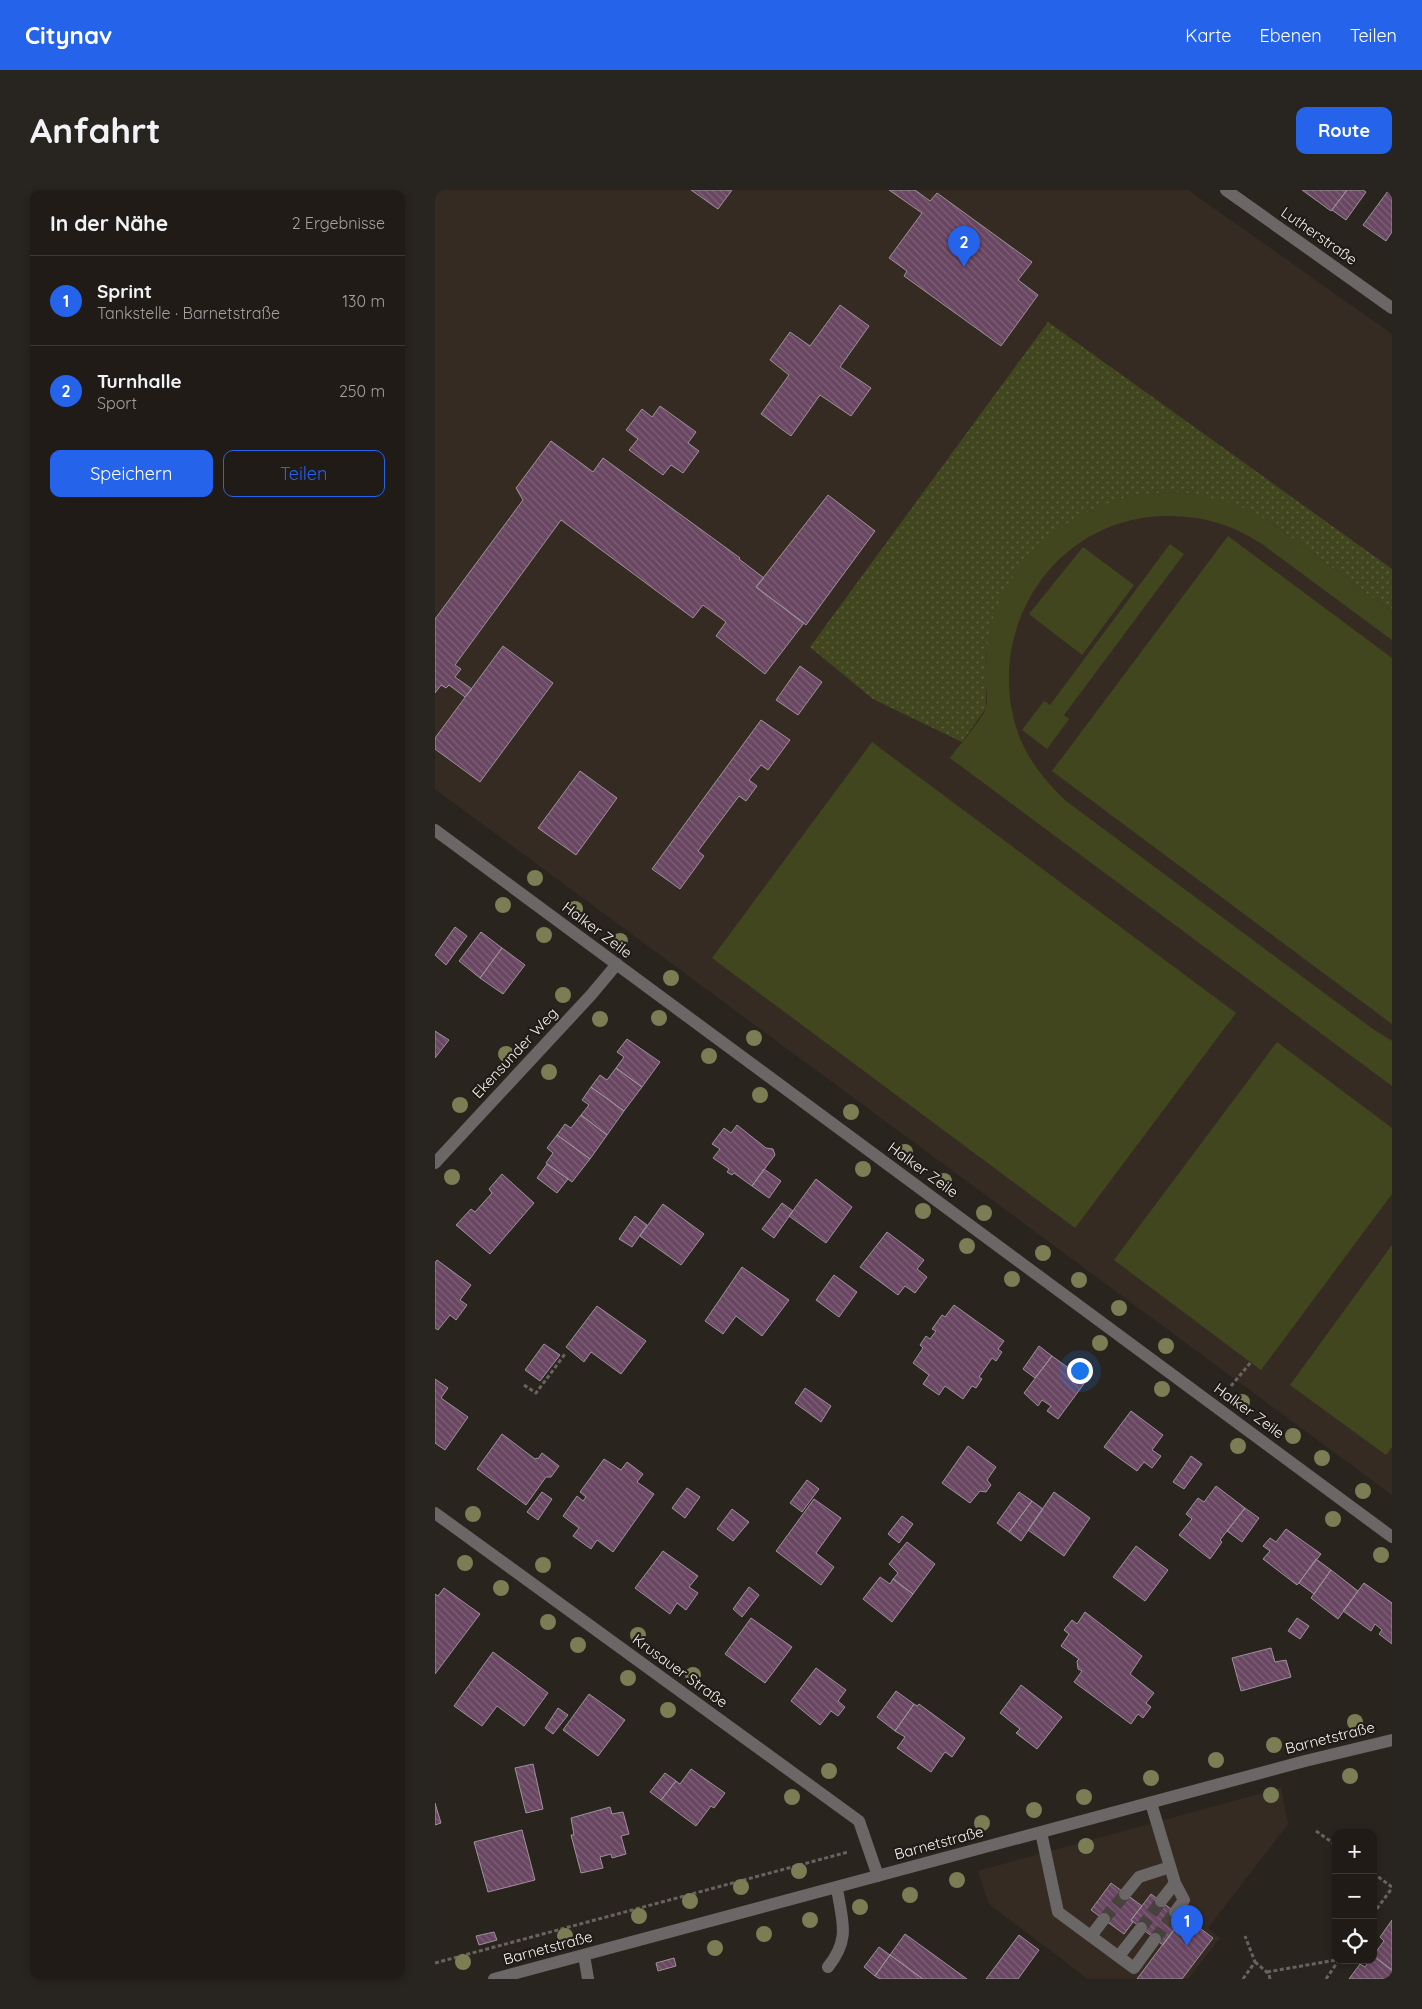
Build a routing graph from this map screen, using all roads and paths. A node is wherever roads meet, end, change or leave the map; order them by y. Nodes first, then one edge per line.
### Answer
1 (1226, 190) edge
2 (1392, 308) edge
3 (435, 830) edge
4 (617, 964) junction
5 (435, 1162) edge
6 (565, 1354) dead end
7 (1251, 1362) dead end
8 (524, 1385) dead end
9 (1231, 1386) dead end
10 (435, 1513) edge
11 (1392, 1537) edge
12 (1392, 1740) edge
13 (1151, 1803) junction
14 (1316, 1831) dead end
15 (1041, 1832) junction
16 (1332, 1842) edge
17 (868, 1847) junction
18 (1170, 1868) junction
19 (1374, 1874) edge
20 (878, 1876) junction
21 (1175, 1883) junction
22 (1392, 1887) edge
23 (837, 1888) junction
24 (1125, 1894) tunnel mouth
25 (1161, 1901) tunnel mouth
26 (1377, 1908) edge
27 (1175, 1912) tunnel mouth
28 (1104, 1919) tunnel mouth
29 (1141, 1928) tunnel mouth
30 (1091, 1936) junction
31 (1245, 1936) dead end
32 (1155, 1939) tunnel mouth
33 (584, 1955) junction
34 (1119, 1956) junction
35 (1332, 1961) edge
36 (1255, 1962) junction
37 (435, 1963) edge
38 (1335, 1964) edge
39 (828, 1967) dead end
40 (1267, 1972) junction
41 (494, 1979) edge
42 (588, 1979) edge
43 (1243, 1979) edge
44 (1270, 1979) edge
45 (1326, 1979) edge

1 - 2 street, Lutherstraße
3 - 4 street, Halker Zeile
4 - 5 street, Ekensunder Weg
4 - 11 street, Halker Zeile
6 - 8 path
7 - 9 path
10 - 17 street, Krusauer Straße
12 - 13 street, Barnetstraße
13 - 15 street, Barnetstraße
13 - 18 street
14 - 16 path
15 - 20 street, Barnetstraße
15 - 30 street
17 - 20 street, Krusauer Straße
17 - 37 path
18 - 21 street
18 - 24 street
19 - 22 path
20 - 23 street, Barnetstraße
21 - 25 street
21 - 27 street
22 - 26 path
23 - 33 street, Barnetstraße
23 - 39 street
28 - 30 street
29 - 34 street
30 - 34 street
31 - 36 path
32 - 34 street
33 - 41 street, Barnetstraße
33 - 42 street
35 - 40 path
36 - 40 path
36 - 43 path
38 - 45 path
40 - 44 path

